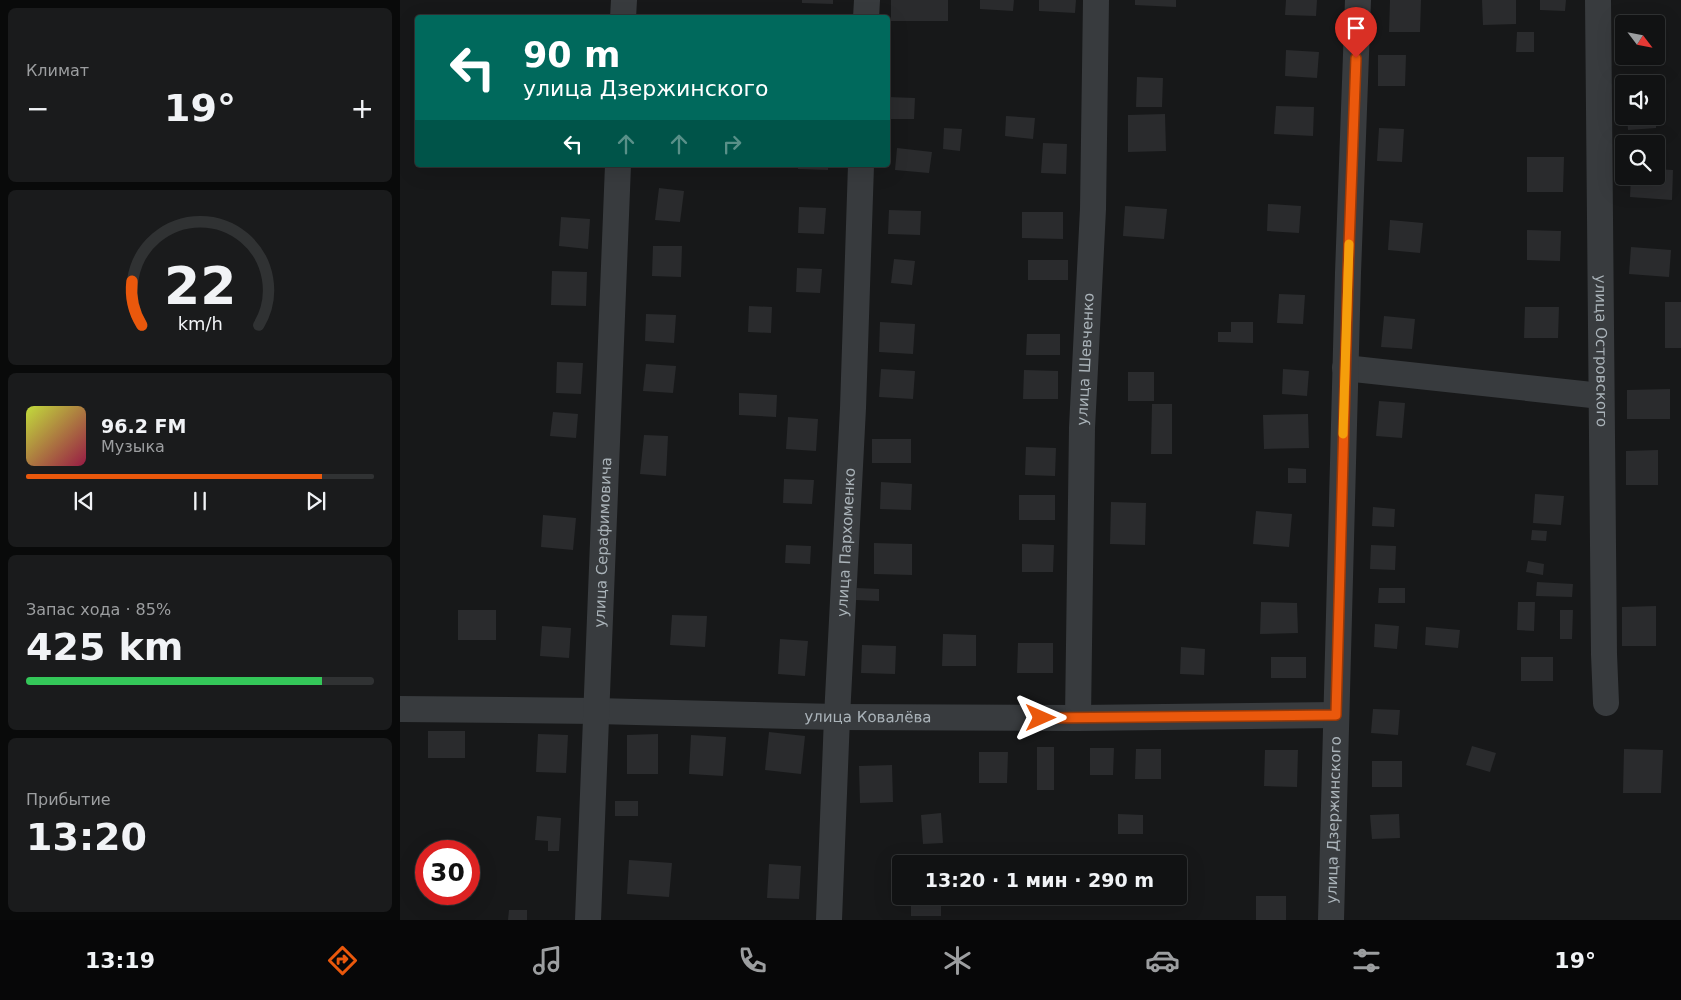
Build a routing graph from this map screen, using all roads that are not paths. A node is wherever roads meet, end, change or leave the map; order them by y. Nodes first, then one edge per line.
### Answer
1 (624, 0) edge
2 (867, 0) edge
3 (1096, 0) edge
4 (1358, 0) edge
5 (1598, 0) edge
6 (624, 15) edge
7 (866, 15) edge
8 (618, 167) edge
9 (862, 167) edge
10 (1345, 368) junction
11 (1601, 396) junction
12 (1606, 703) dead end
13 (400, 709) edge
14 (596, 711) junction
15 (1336, 715) junction
16 (837, 717) junction
17 (1078, 718) junction
18 (588, 920) edge
19 (830, 920) edge
20 (1332, 920) edge

1 - 6 street
2 - 7 street
3 - 17 street, улица Шевченко
4 - 10 street, улица Дзержинского
5 - 11 street, улица Островского
8 - 14 street, улица Серафимовича
9 - 16 street, улица Пархоменко
10 - 11 street
10 - 15 street, улица Дзержинского
11 - 12 street, улица Островского
13 - 14 street, улица Ковалёва
14 - 16 street, улица Ковалёва
14 - 18 street, улица Серафимовича
15 - 17 street, улица Ковалёва
15 - 20 street, улица Дзержинского
16 - 17 street, улица Ковалёва
16 - 19 street, улица Пархоменко

